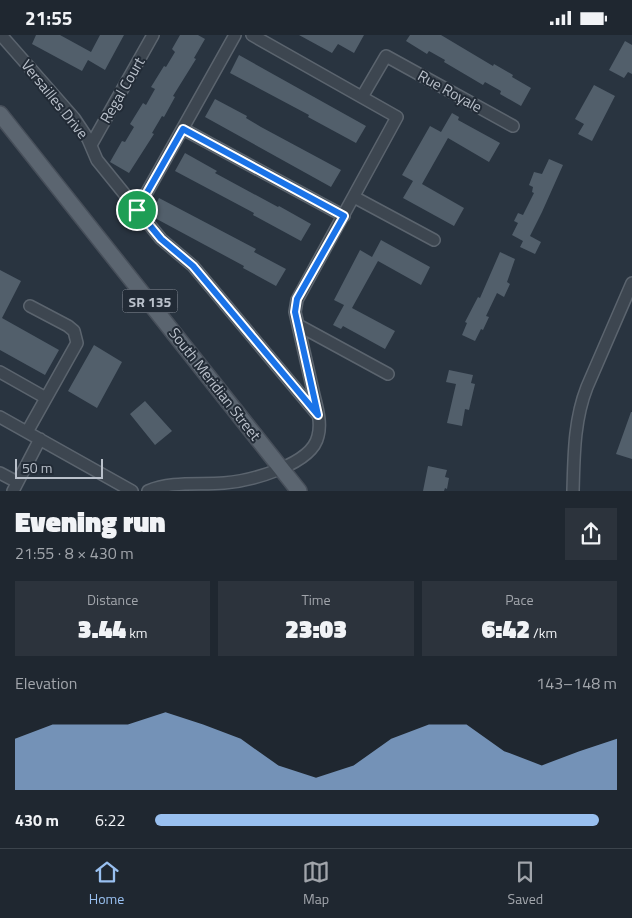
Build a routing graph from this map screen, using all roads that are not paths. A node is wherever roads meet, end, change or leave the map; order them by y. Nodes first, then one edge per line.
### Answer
1 (1, 35) edge
2 (153, 35) edge
3 (235, 35) edge
4 (252, 35) edge
5 (362, 97) junction
6 (0, 114) edge
7 (513, 126) dead end
8 (183, 129) junction
9 (91, 145) junction
10 (354, 197) junction
11 (137, 210) junction
12 (344, 216) junction
13 (434, 240) dead end
14 (632, 283) edge
15 (30, 307) dead end
16 (298, 325) junction
17 (0, 372) edge
18 (388, 375) dead end
19 (46, 398) junction
20 (318, 415) junction
21 (0, 417) edge
22 (27, 432) junction
23 (40, 439) junction
24 (281, 467) junction
25 (0, 473) edge
26 (15, 486) edge
27 (132, 491) edge
28 (148, 491) edge
29 (299, 491) edge
30 (573, 491) edge

1 - 9 street, Versailles Drive
2 - 9 street, Regal Court
3 - 8 street
4 - 5 street
5 - 7 street, Rue Royale
5 - 10 street
6 - 24 main road, South Meridian Street / SR 135
8 - 11 street
8 - 12 street
9 - 11 street, Versailles Drive
10 - 12 street
10 - 13 street
11 - 20 street, Versailles Drive
12 - 16 street
14 - 30 street
15 - 19 street
16 - 18 street
16 - 20 street
17 - 19 street
19 - 22 street
20 - 24 street
21 - 22 street
22 - 23 street
23 - 26 street
23 - 27 street
24 - 28 street
24 - 29 main road, South Meridian Street / SR 135
25 - 26 street

